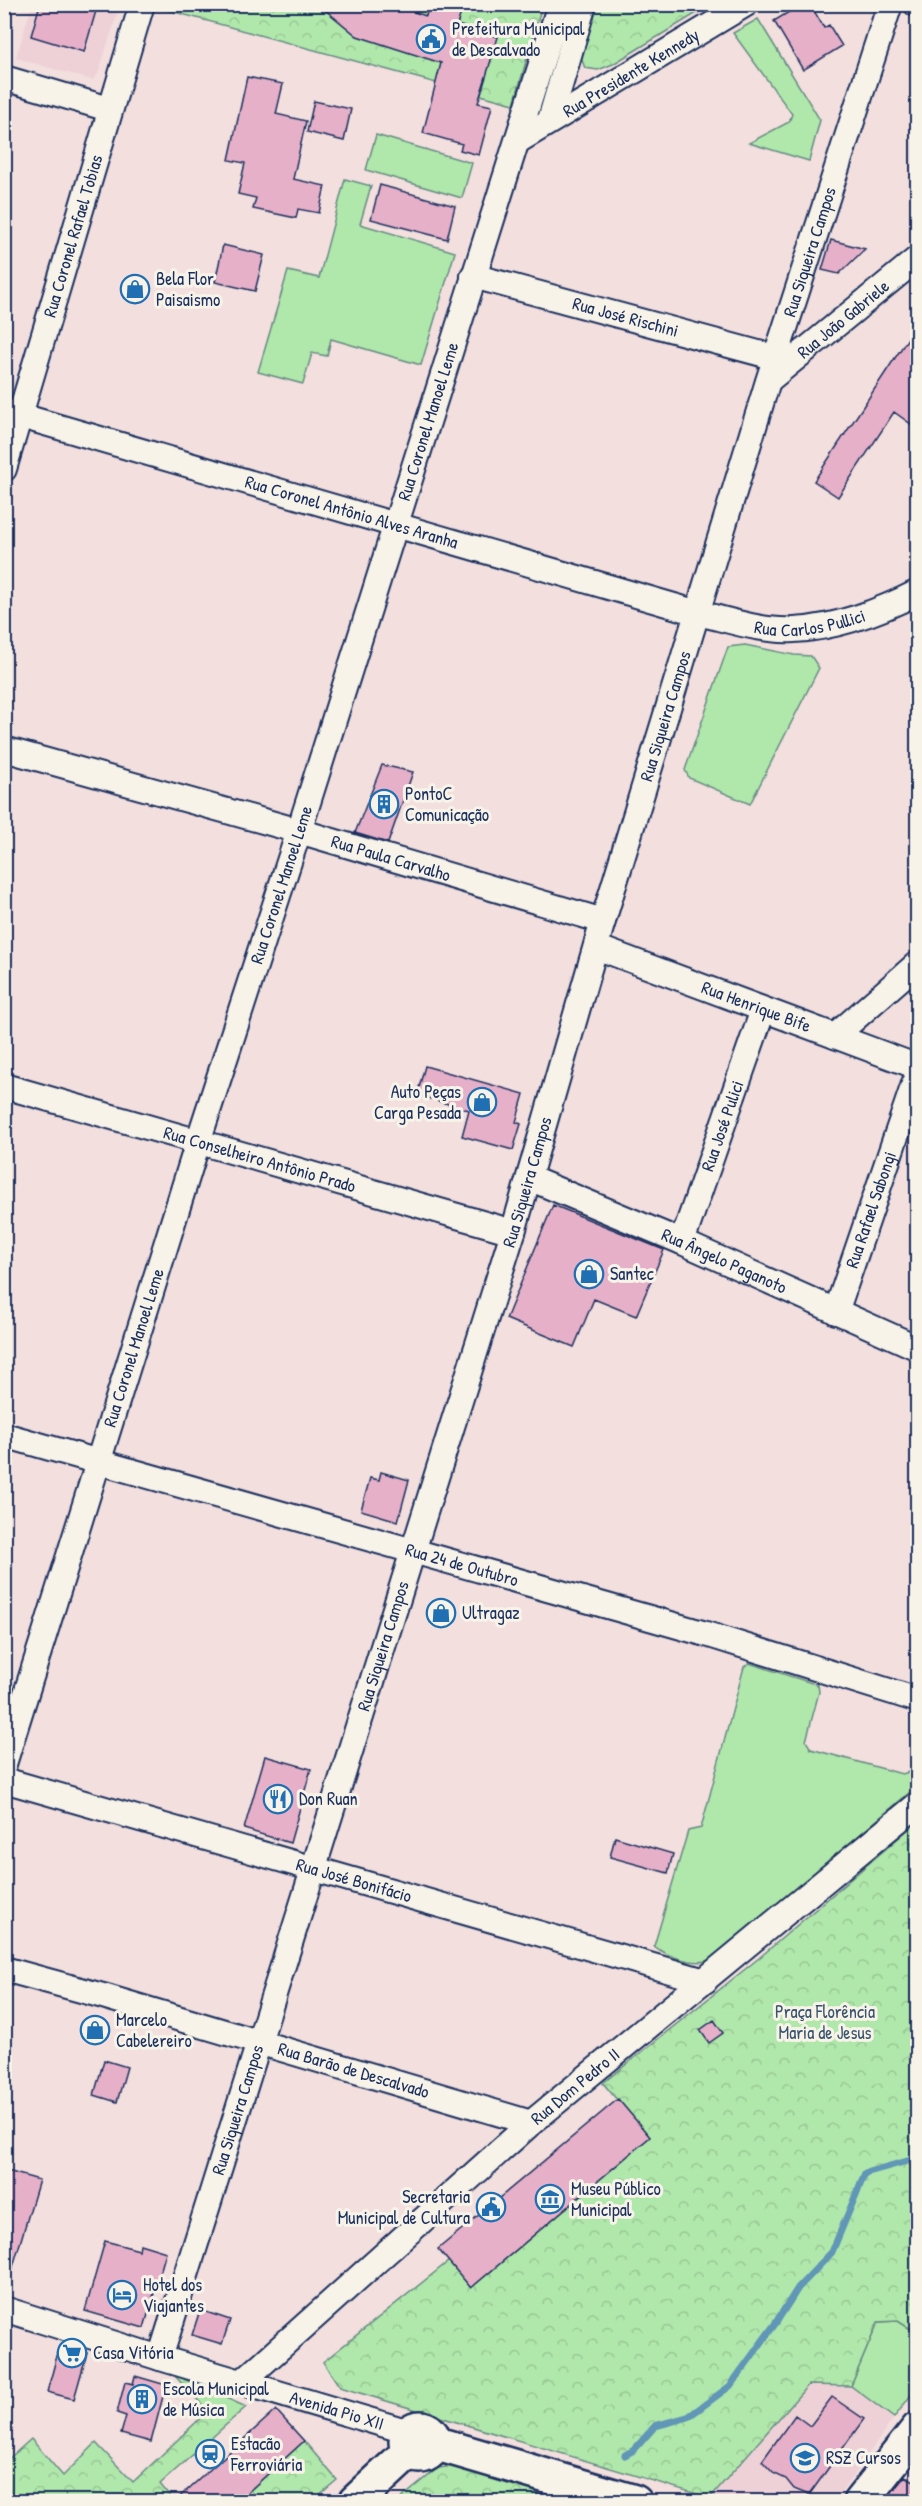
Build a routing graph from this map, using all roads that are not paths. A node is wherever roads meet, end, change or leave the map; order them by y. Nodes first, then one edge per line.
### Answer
1 (142, 4) edge
2 (560, 4) edge
3 (585, 4) edge
4 (746, 4) edge
5 (890, 4) edge
6 (544, 56) junction
7 (567, 63) junction
8 (4, 78) edge
9 (109, 109) junction
10 (550, 120) junction
11 (518, 141) junction
12 (918, 258) edge
13 (473, 276) junction
14 (777, 358) junction
15 (768, 381) junction
16 (12, 413) edge
17 (4, 469) edge
18 (395, 524) junction
19 (918, 592) edge
20 (698, 613) junction
21 (4, 749) edge
22 (299, 831) junction
23 (603, 921) junction
24 (596, 947) junction
25 (918, 963) edge
26 (763, 1010) junction
27 (835, 1036) junction
28 (918, 1067) edge
29 (918, 1072) edge
30 (4, 1086) edge
31 (198, 1142) junction
32 (529, 1178) junction
33 (513, 1232) junction
34 (682, 1242) junction
35 (836, 1312) junction
36 (918, 1348) edge
37 (4, 1435) edge
38 (99, 1461) junction
39 (413, 1549) junction
40 (918, 1700) edge
41 (4, 1764) edge
42 (4, 1780) edge
43 (918, 1804) edge
44 (313, 1867) junction
45 (4, 1969) edge
46 (705, 1982) junction
47 (257, 2042) junction
48 (531, 2123) junction
49 (4, 2309) edge
50 (160, 2358) junction
51 (243, 2381) junction
52 (918, 2429) edge
53 (418, 2442) junction
54 (355, 2502) edge
55 (635, 2502) edge
56 (860, 2502) edge

1 - 9 street, Rua Coronel Rafael Tobias
2 - 6 street, Rua Coronel Manoel Leme
3 - 7 street
4 - 10 street, Rua Presidente Kennedy
5 - 14 street, Rua Siqueira Campos
6 - 7 street
6 - 11 street, Rua Coronel Manoel Leme
7 - 10 street
8 - 9 street
9 - 16 street, Rua Coronel Rafael Tobias
10 - 11 street, Rua Presidente Kennedy
11 - 13 street, Rua Coronel Manoel Leme
12 - 15 street, Rua João Gabriele
13 - 14 street, Rua José Rischini
13 - 18 street, Rua Coronel Manoel Leme
14 - 15 street, Rua Siqueira Campos
15 - 20 street, Rua Siqueira Campos
16 - 17 street, Rua Coronel Rafael Tobias
16 - 18 street, Rua Coronel Antônio Alves Aranha
18 - 20 street, Rua Coronel Antônio Alves Aranha
18 - 22 street, Rua Coronel Manoel Leme
19 - 20 street, Rua Carlos Pullici
20 - 23 street, Rua Siqueira Campos
21 - 22 street, Rua Paula Carvalho
22 - 23 street, Rua Paula Carvalho
22 - 31 street, Rua Coronel Manoel Leme
23 - 24 street, Rua Siqueira Campos
24 - 26 street, Rua Henrique Bife
24 - 32 street, Rua Siqueira Campos
25 - 27 street
26 - 27 street, Rua Henrique Bife
26 - 34 street, Rua José Pulici
27 - 28 street, Rua Henrique Bife
29 - 35 street, Rua Rafael Sabongi
30 - 31 street, Rua Conselheiro Antônio Prado
31 - 33 street, Rua Conselheiro Antônio Prado
31 - 38 street, Rua Coronel Manoel Leme
32 - 33 street, Rua Siqueira Campos
32 - 34 street, Rua Ângelo Paganoto
33 - 39 street, Rua Siqueira Campos
34 - 35 street, Rua Ângelo Paganoto
35 - 36 street, Rua Ângelo Paganoto
37 - 38 street, Rua 24 de Outubro
38 - 39 street, Rua 24 de Outubro
38 - 41 street, Rua Coronel Manoel Leme
39 - 40 street, Rua 24 de Outubro
39 - 44 street, Rua Siqueira Campos
42 - 44 street, Rua José Bonifácio
43 - 46 street, Rua Dom Pedro II
44 - 46 street, Rua José Bonifácio
44 - 47 street, Rua Siqueira Campos
45 - 47 street, Rua Barão de Descalvado
46 - 48 street, Rua Dom Pedro II
47 - 48 street, Rua Barão de Descalvado
47 - 50 street, Rua Siqueira Campos
48 - 51 street, Rua Dom Pedro II
49 - 50 street, Avenida Pio XII
50 - 51 street, Avenida Pio XII
51 - 53 street, Avenida Pio XII
52 - 56 main road
53 - 54 main road
53 - 55 main road, Avenida Pio XII

